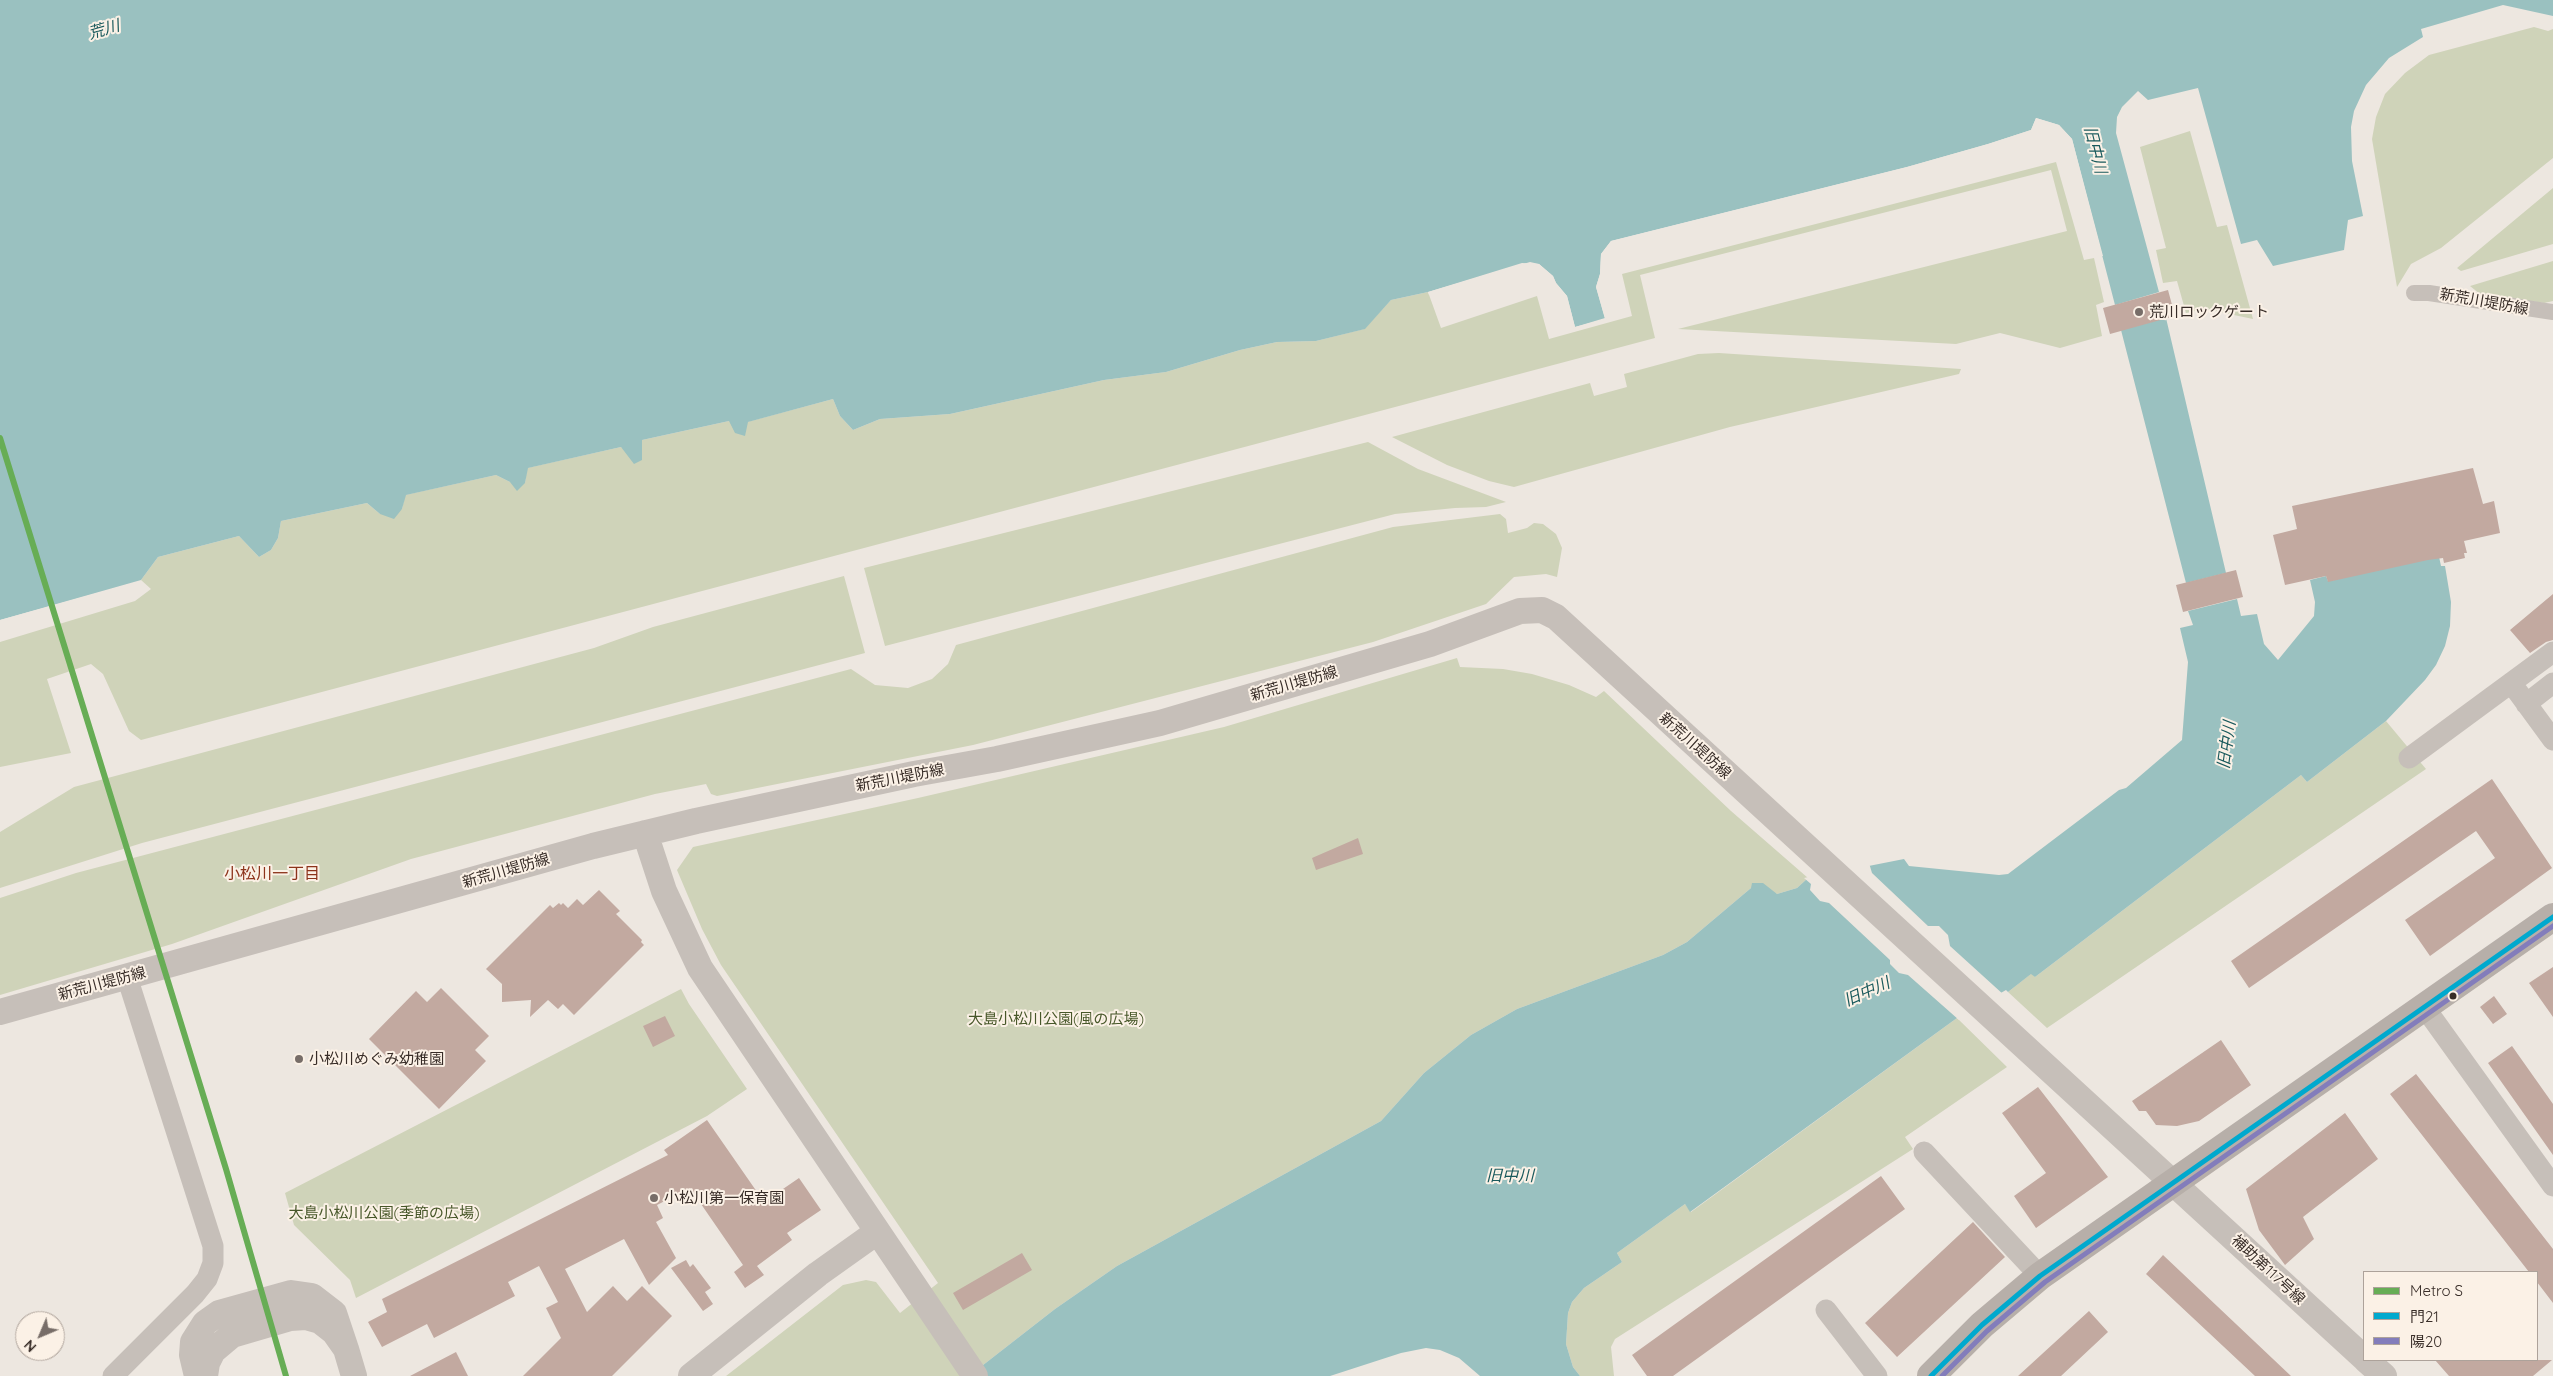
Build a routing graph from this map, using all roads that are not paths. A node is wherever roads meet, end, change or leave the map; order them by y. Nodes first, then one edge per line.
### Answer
1 (2414, 293) dead end
2 (2553, 312) edge
3 (2553, 652) edge
4 (2553, 683) edge
5 (2512, 684) junction
6 (2526, 704) junction
7 (2553, 740) edge
8 (2409, 758) dead end
9 (646, 834) junction
10 (2553, 917) edge
11 (127, 977) junction
12 (2425, 1008) junction
13 (0, 1012) edge
14 (1998, 1021) joint
15 (1924, 1152) dead end
16 (2172, 1182) junction
17 (2553, 1186) edge
18 (877, 1232) junction
19 (2040, 1276) junction
20 (1826, 1310) dead end
21 (346, 1350) junction
22 (2363, 1357) edge
23 (2367, 1361) edge
24 (113, 1376) edge
25 (197, 1376) edge
26 (205, 1376) edge
27 (354, 1376) edge
28 (691, 1376) edge
29 (975, 1376) edge
30 (1877, 1376) edge
31 (1931, 1376) edge
32 (2384, 1376) edge

1 - 2 street, 新荒川堤防線
3 - 5 street
4 - 6 street
5 - 6 street
5 - 8 street
6 - 7 street
9 - 11 street, 新荒川堤防線
9 - 14 street, 新荒川堤防線
9 - 18 street
10 - 12 main road
11 - 13 street, 新荒川堤防線
11 - 24 street
12 - 16 main road
12 - 17 street
14 - 16 street, 補助第117号線
15 - 19 street
16 - 19 main road
16 - 22 street, 補助第117号線
18 - 28 street
18 - 29 street
19 - 31 main road
20 - 30 street
21 - 25 street
21 - 26 street
21 - 27 street
23 - 32 street, 補助第117号線

